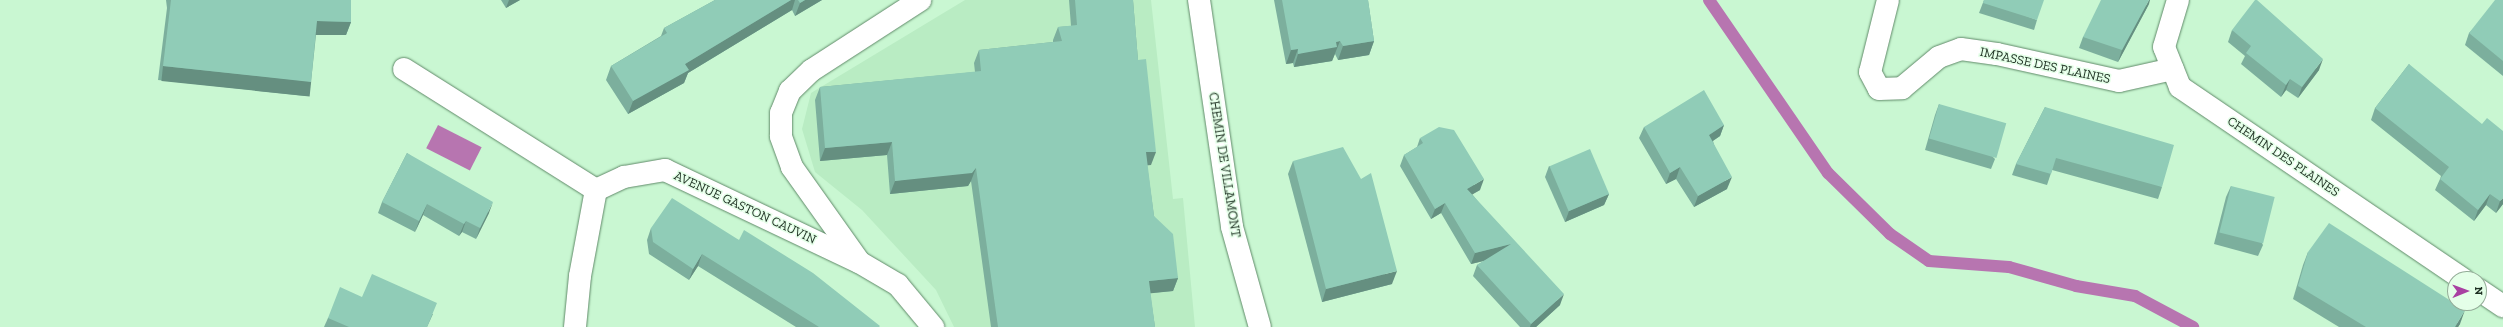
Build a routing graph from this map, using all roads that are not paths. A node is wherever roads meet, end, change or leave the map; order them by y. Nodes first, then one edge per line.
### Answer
1 (920, 0) edge
2 (1199, 0) edge
3 (1888, 0) edge
4 (2178, 0) edge
5 (404, 69) dead end
6 (2172, 69) junction
7 (596, 190) junction
8 (859, 262) junction
9 (2451, 271) edge
10 (2487, 295) edge
11 (2503, 306) edge
12 (575, 327) edge
13 (933, 327) edge
14 (1260, 327) edge

1 - 8 street
2 - 14 street, CHEMIN DE VILLAMONT
3 - 6 street, IMPASSE DES PLAINES
4 - 6 street, CHEMIN DES PLAINES
5 - 7 street
6 - 9 street, CHEMIN DES PLAINES
7 - 8 street, AVENUE GASTON CAUVIN
7 - 12 street
8 - 13 street, AVENUE GASTON CAUVIN
10 - 11 street

